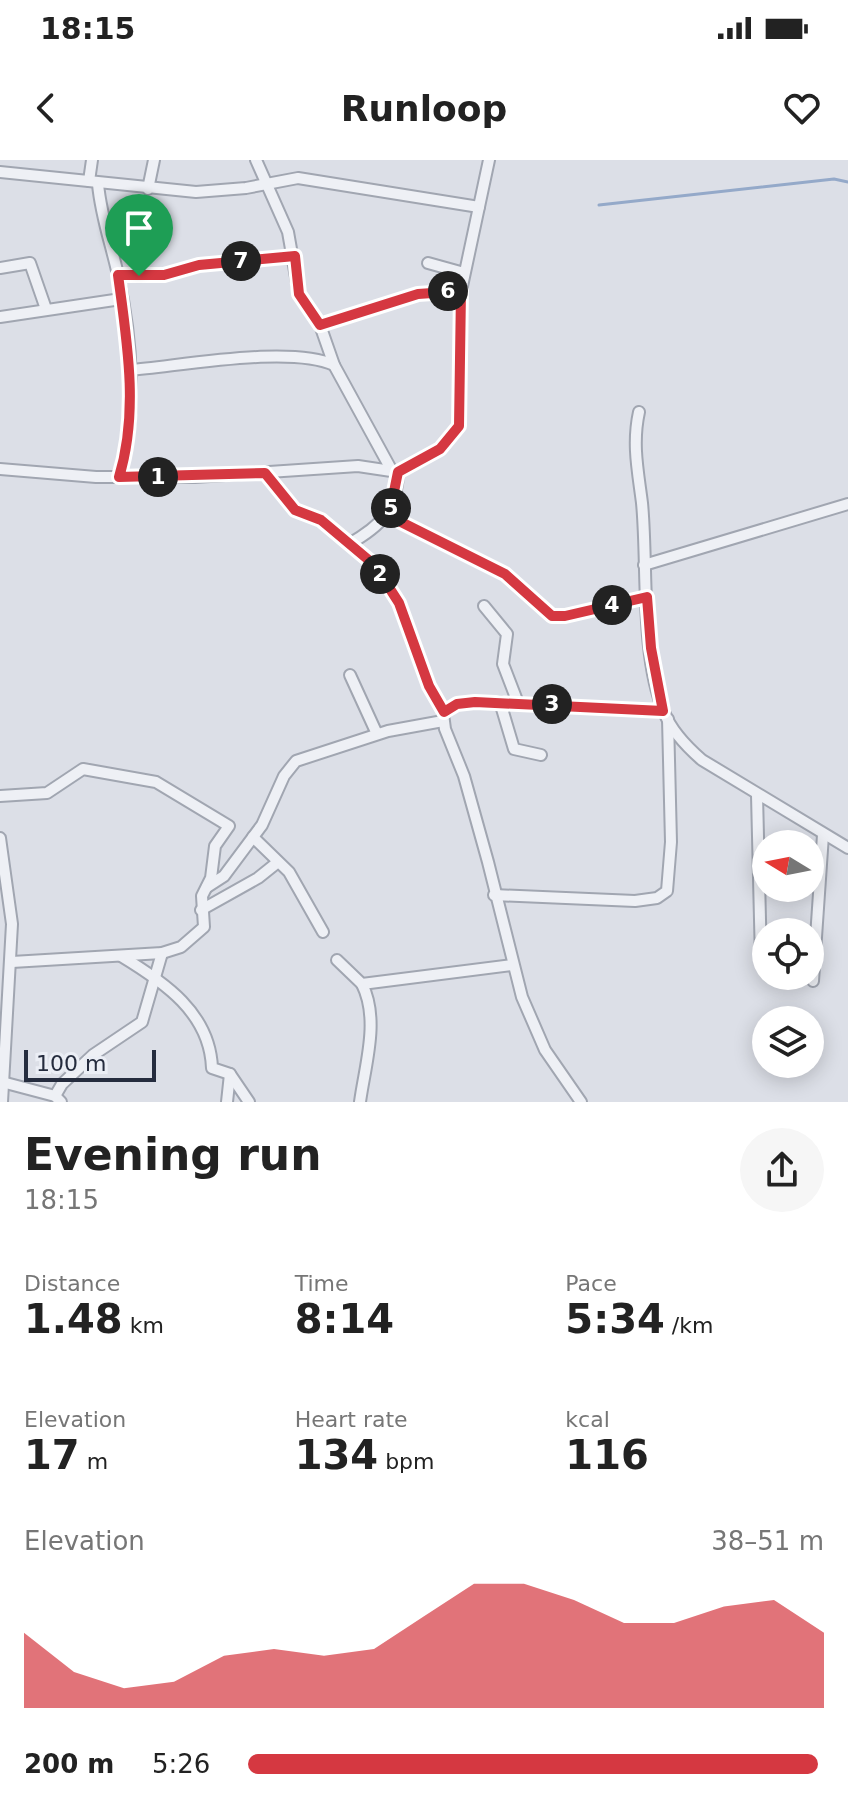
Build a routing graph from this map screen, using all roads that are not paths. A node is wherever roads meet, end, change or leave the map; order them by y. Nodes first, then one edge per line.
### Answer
1 (92, 160) edge
2 (154, 160) edge
3 (256, 160) edge
4 (489, 160) edge
5 (0, 172) edge
6 (93, 183) junction
7 (268, 183) junction
8 (148, 189) junction
9 (479, 207) junction
10 (295, 256) junction
11 (428, 263) dead end
12 (0, 268) edge
13 (464, 273) junction
14 (118, 275) junction
15 (461, 291) junction
16 (121, 299) junction
17 (46, 309) junction
18 (0, 317) edge
19 (320, 325) junction
20 (334, 365) junction
21 (130, 370) junction
22 (639, 412) dead end
23 (0, 469) edge
24 (395, 471) junction
25 (265, 473) junction
26 (119, 477) junction
27 (848, 504) edge
28 (389, 516) junction
29 (349, 544) junction
30 (644, 565) junction
31 (647, 597) junction
32 (484, 606) dead end
33 (350, 675) dead end
34 (500, 702) junction
35 (518, 703) junction
36 (666, 715) junction
37 (443, 716) junction
38 (377, 734) junction
39 (541, 755) dead end
40 (757, 795) junction
41 (0, 796) edge
42 (815, 830) edge
43 (824, 836) edge
44 (253, 837) junction
45 (0, 838) edge
46 (848, 848) edge
47 (278, 862) junction
48 (206, 887) junction
49 (494, 895) junction
50 (201, 910) junction
51 (760, 918) edge
52 (323, 932) dead end
53 (162, 953) junction
54 (120, 955) junction
55 (337, 960) dead end
56 (12, 962) junction
57 (512, 965) junction
58 (155, 977) junction
59 (362, 984) junction
60 (230, 1074) junction
61 (2, 1082) junction
62 (58, 1099) edge
63 (2, 1102) edge
64 (227, 1102) edge
65 (249, 1102) edge
66 (360, 1102) edge
67 (581, 1102) edge

1 - 6 street
2 - 8 street
3 - 7 street
4 - 9 street
5 - 6 street
6 - 8 street
6 - 14 street
7 - 8 street
7 - 9 street
7 - 10 street
9 - 13 street
10 - 14 street
10 - 19 street
11 - 13 street
12 - 17 street
13 - 15 street
14 - 16 street
15 - 19 street
15 - 24 street
16 - 17 street
16 - 21 street
17 - 18 street
19 - 20 street
20 - 21 street
20 - 24 street
21 - 26 street
22 - 30 street
23 - 26 street
24 - 25 street
24 - 28 street
25 - 26 street
25 - 29 street
27 - 30 street
28 - 29 street
28 - 31 street
29 - 37 street
30 - 31 street
31 - 36 street
32 - 35 street
33 - 38 street
34 - 35 street
34 - 37 street
34 - 39 street
35 - 36 street
36 - 40 street
36 - 49 street
37 - 38 street
37 - 49 street
38 - 44 street
40 - 42 street
40 - 51 street
41 - 48 street
43 - 46 street
44 - 47 street
44 - 48 street
45 - 56 street
47 - 50 street
47 - 52 street
48 - 50 street
49 - 57 street
50 - 53 street
53 - 54 street
53 - 58 street
54 - 56 street
54 - 58 street
55 - 59 street
56 - 61 street
57 - 59 street
57 - 67 street
58 - 60 street
58 - 62 street
59 - 66 street
60 - 64 street
60 - 65 street
61 - 62 street
61 - 63 street

